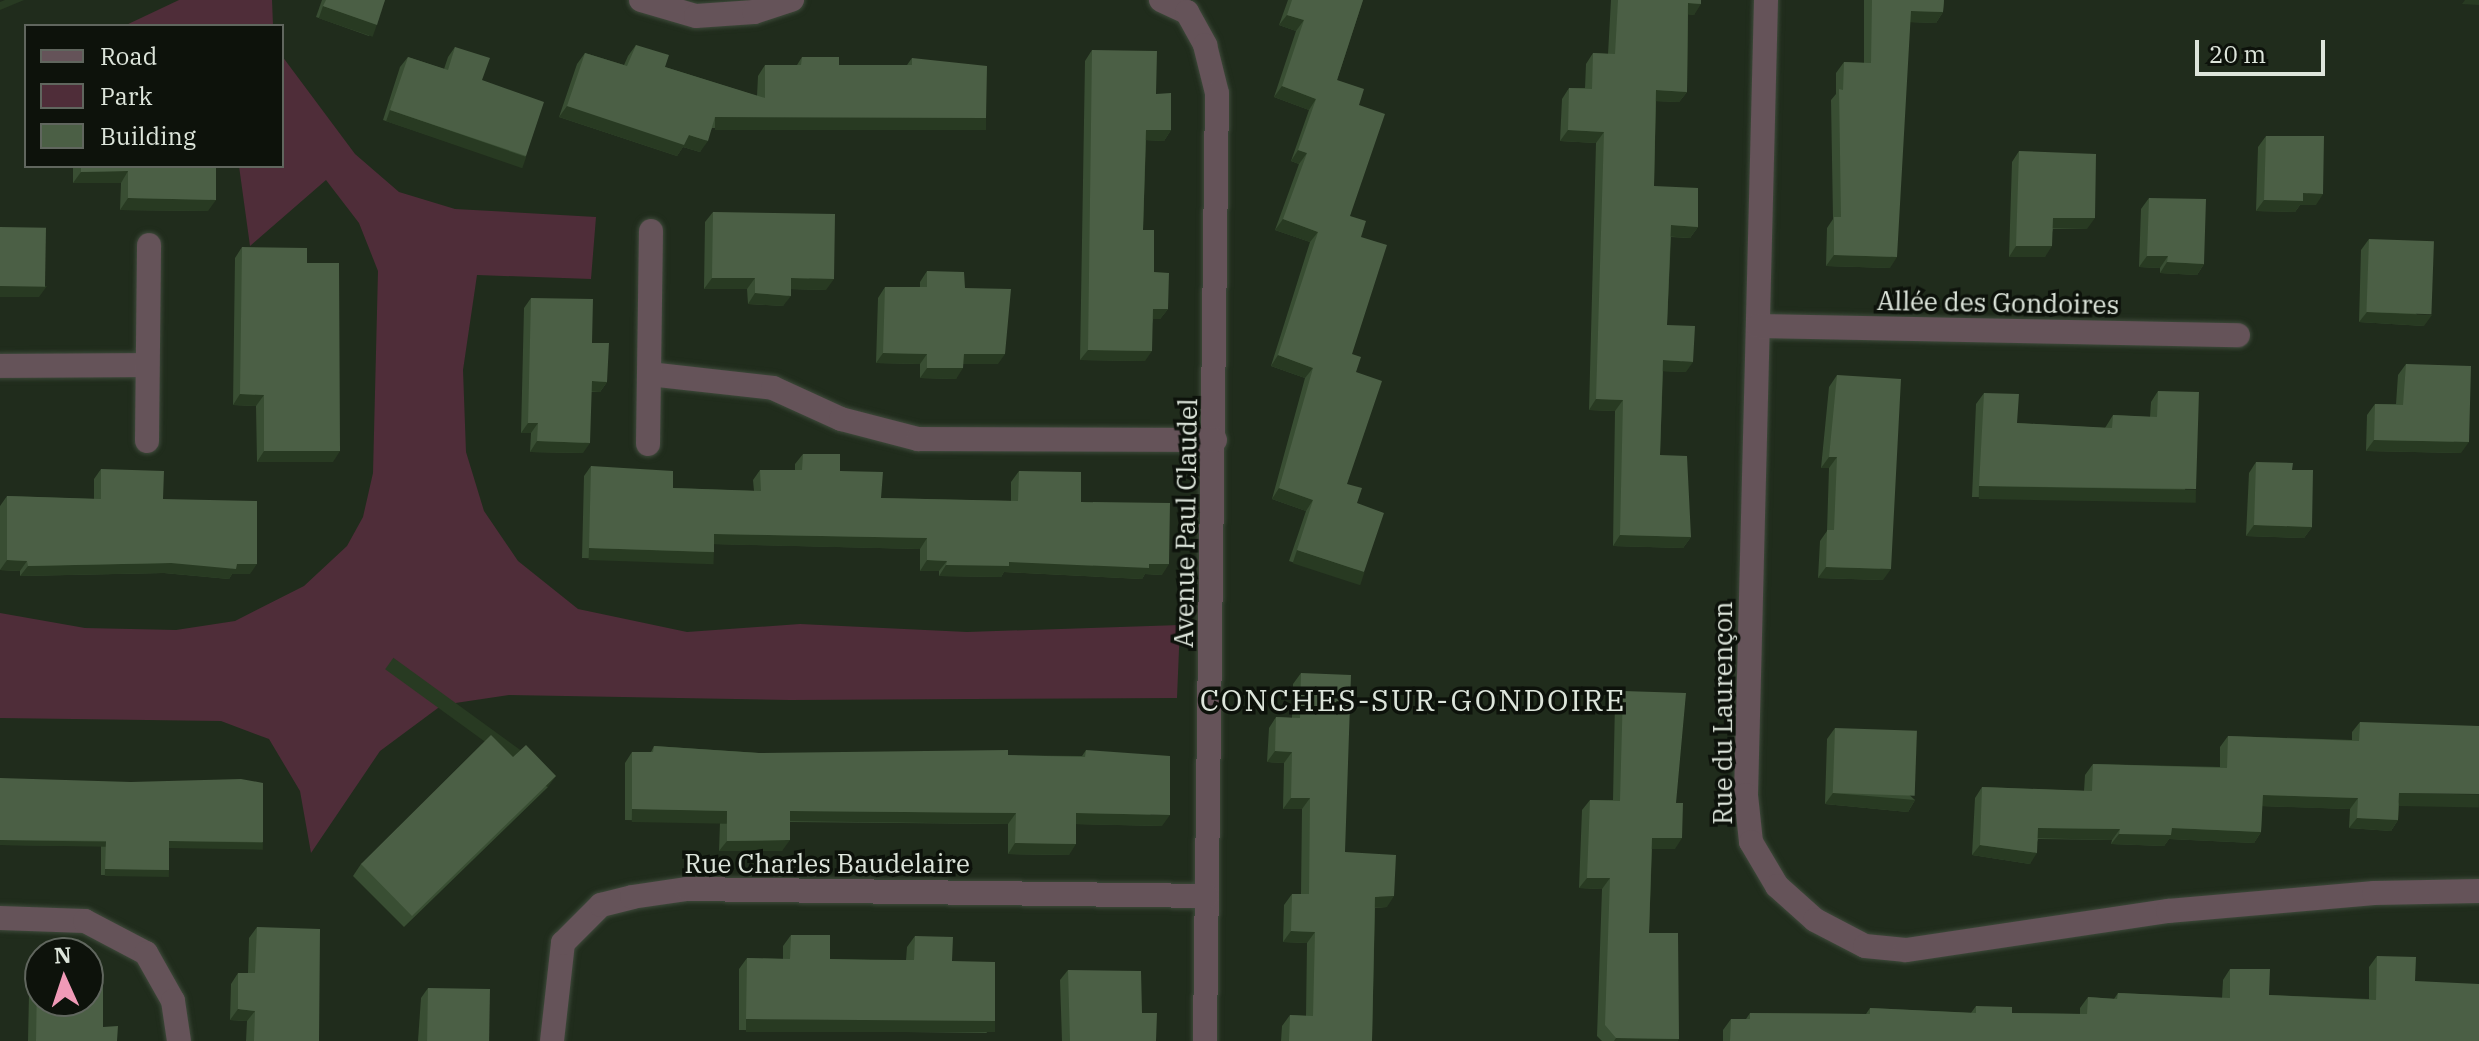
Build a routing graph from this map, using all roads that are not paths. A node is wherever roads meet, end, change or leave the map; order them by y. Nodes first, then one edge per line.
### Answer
1 (641, 0) edge
2 (792, 0) edge
3 (1161, 0) edge
4 (1766, 0) edge
5 (1190, 6) edge
6 (651, 231) dead end
7 (149, 245) dead end
8 (1758, 326) junction
9 (2238, 335) dead end
10 (147, 365) junction
11 (0, 366) edge
12 (649, 374) junction
13 (1215, 440) junction
14 (147, 441) dead end
15 (648, 444) dead end
16 (2479, 891) edge
17 (1207, 896) junction
18 (0, 918) edge
19 (179, 1041) edge
20 (552, 1041) edge
21 (1205, 1041) edge

1 - 2 street
3 - 5 street
4 - 8 street, Rue du Laurençon
5 - 13 street, Avenue Paul Claudel
6 - 12 street
7 - 10 street
8 - 9 street, Allée des Gondoires
8 - 16 street, Rue du Laurençon
10 - 11 street
10 - 14 street
12 - 13 street
12 - 15 street
13 - 17 street, Avenue Paul Claudel
17 - 20 street, Rue Charles Baudelaire
17 - 21 street, Avenue Paul Claudel
18 - 19 street

